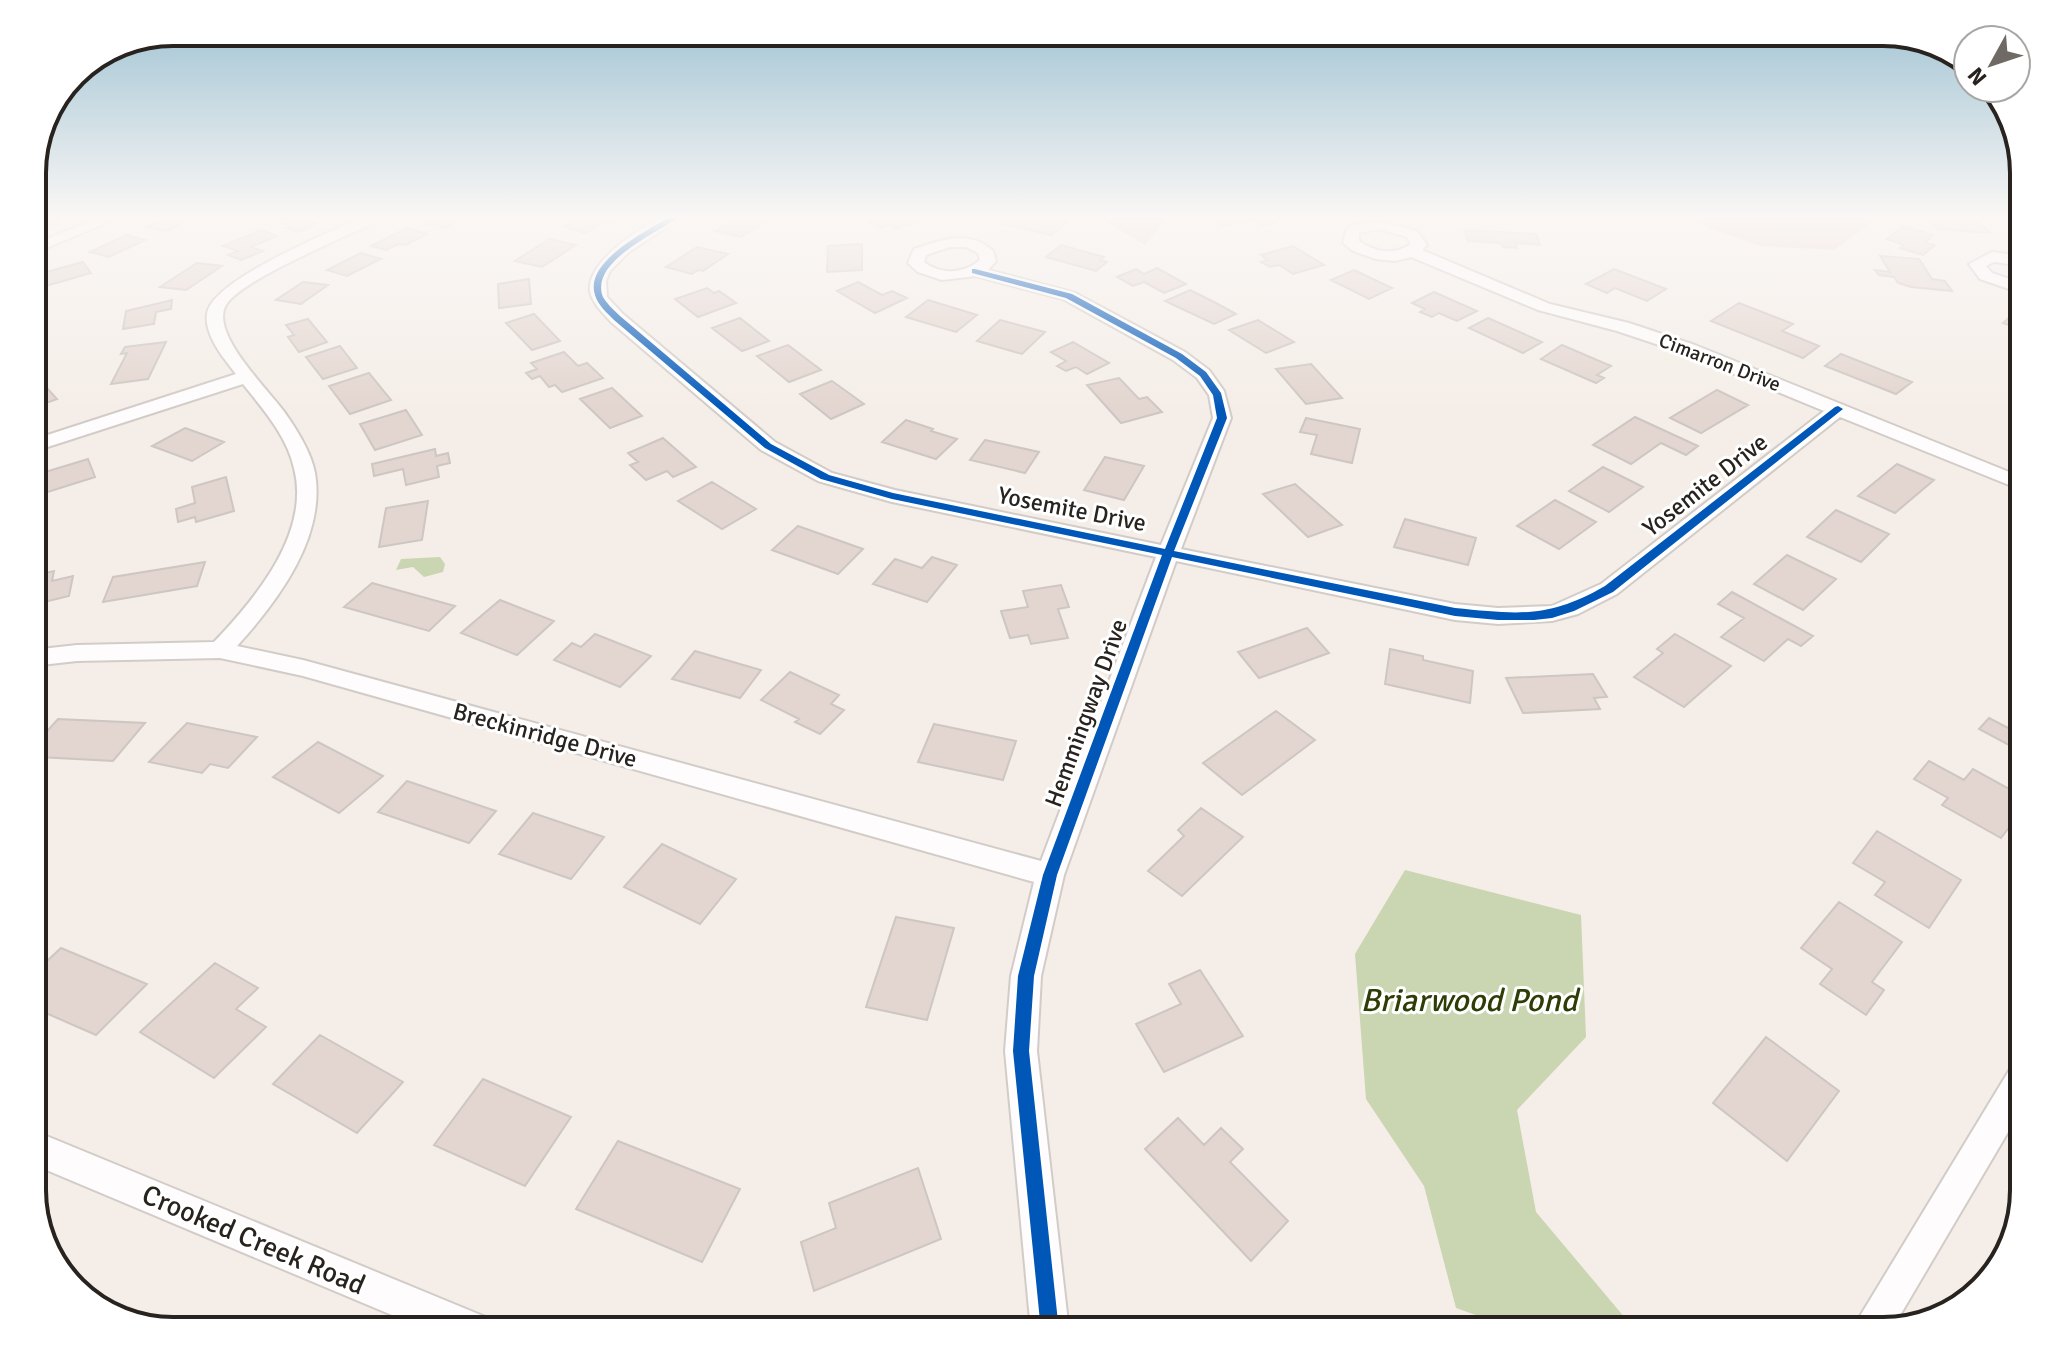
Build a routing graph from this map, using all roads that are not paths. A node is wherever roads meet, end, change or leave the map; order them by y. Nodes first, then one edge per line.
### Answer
1 (246, 282) edge
2 (598, 282) edge
3 (1015, 282) edge
4 (1481, 282) edge
5 (246, 377) junction
6 (1838, 409) junction
7 (46, 441) edge
8 (2010, 479) edge
9 (1169, 551) junction
10 (220, 650) junction
11 (46, 657) edge
12 (1050, 875) junction
13 (2010, 1098) edge
14 (46, 1153) edge
15 (441, 1317) edge
16 (1049, 1317) edge
17 (1878, 1317) edge

1 - 5 street
2 - 9 street, Yosemite Drive
3 - 9 street, Hemmingway Drive
4 - 6 street, Cimarron Drive
5 - 7 street
5 - 10 street
6 - 8 street, Cimarron Drive
6 - 9 street, Yosemite Drive
9 - 12 street, Hemmingway Drive
10 - 11 street, Breckinridge Drive
10 - 12 street, Breckinridge Drive
12 - 16 street, Hemmingway Drive
13 - 17 street
14 - 15 street, Crooked Creek Road

